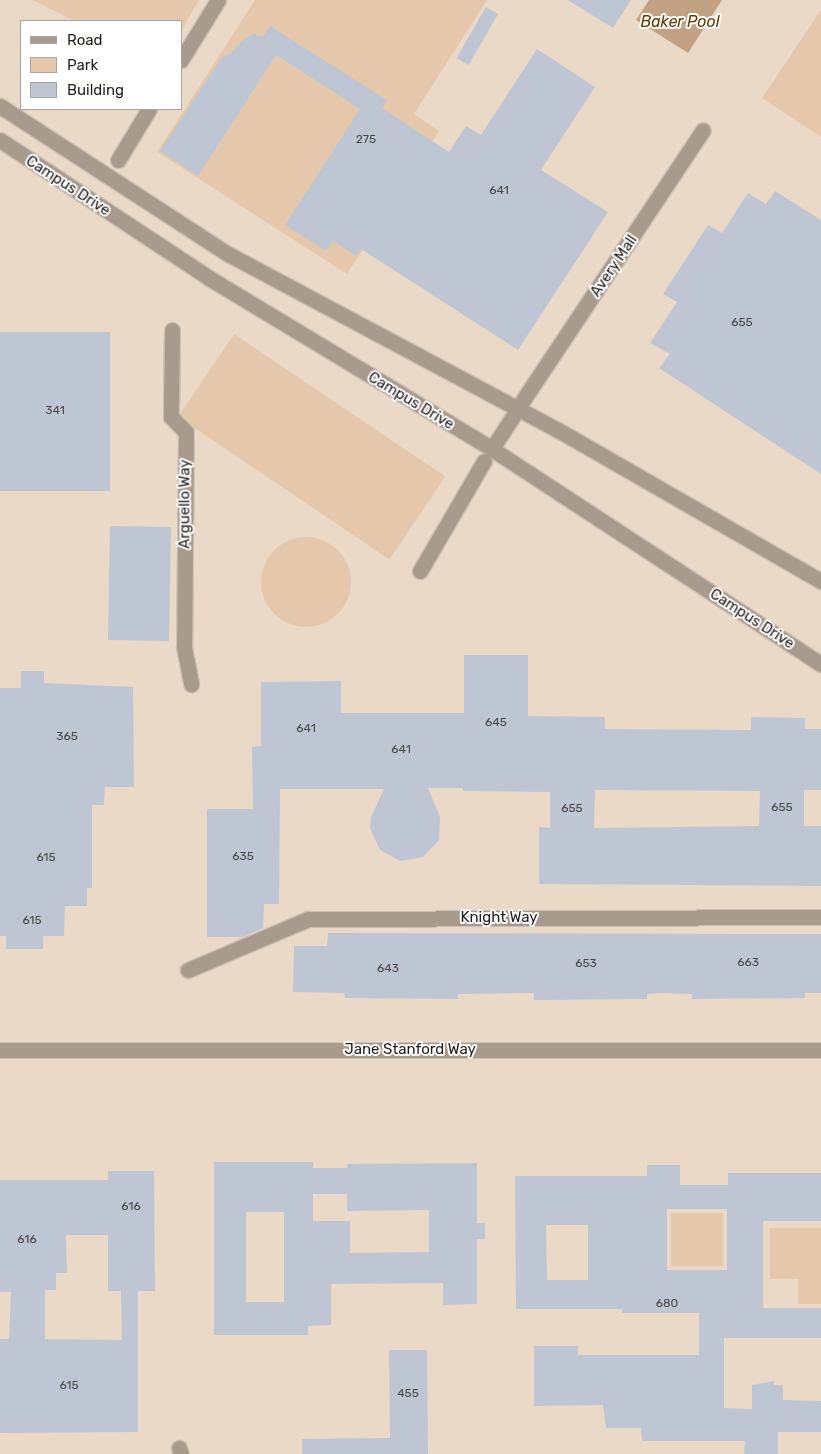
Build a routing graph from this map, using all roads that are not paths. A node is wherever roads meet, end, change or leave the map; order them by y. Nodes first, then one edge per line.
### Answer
1 (218, 0) edge
2 (182, 58) edge
3 (0, 106) edge
4 (148, 110) edge
5 (703, 130) dead end
6 (0, 140) edge
7 (118, 160) dead end
8 (172, 330) dead end
9 (523, 400) dead end
10 (513, 416) dead end
11 (495, 444) dead end
12 (484, 461) dead end
13 (420, 571) dead end
14 (821, 581) edge
15 (821, 664) edge
16 (191, 684) dead end
17 (821, 918) edge
18 (188, 970) dead end
19 (0, 1050) edge
20 (821, 1050) edge

1 - 2 street
3 - 14 street, Campus Drive
4 - 7 street
5 - 9 street, Avery Mall
6 - 15 street, Campus Drive
8 - 16 street, Arguello Way
10 - 11 street
12 - 13 street
17 - 18 street, Knight Way
19 - 20 street, Jane Stanford Way

